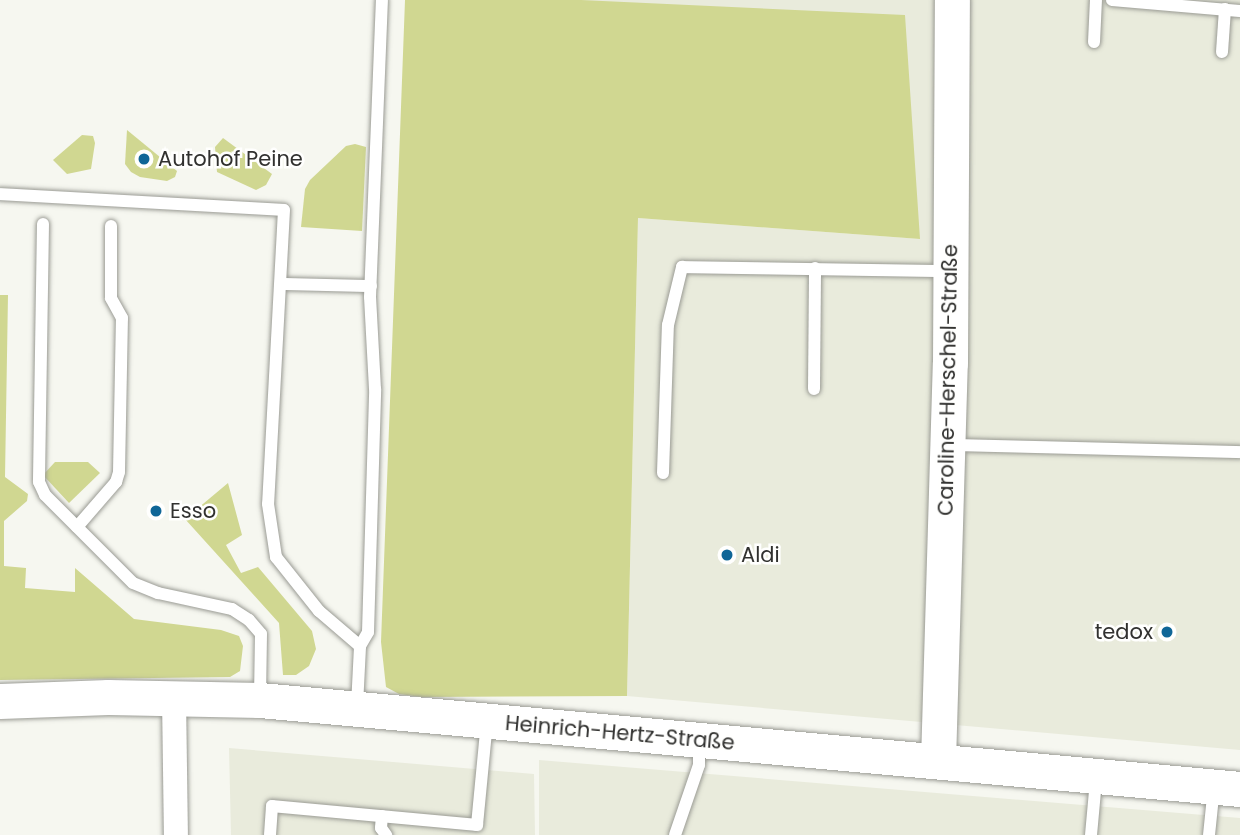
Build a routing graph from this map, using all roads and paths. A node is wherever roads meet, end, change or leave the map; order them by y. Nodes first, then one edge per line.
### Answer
1 (382, 0) edge
2 (952, 0) edge
3 (1096, 0) edge
4 (1112, 0) edge
5 (1225, 9) junction
6 (1240, 10) edge
7 (1094, 42) dead end
8 (1222, 52) dead end
9 (0, 194) edge
10 (43, 224) dead end
11 (111, 226) dead end
12 (815, 268) junction
13 (951, 271) junction
14 (281, 284) junction
15 (371, 286) junction
16 (814, 389) dead end
17 (947, 445) junction
18 (1240, 452) edge
19 (663, 473) dead end
20 (77, 527) junction
21 (360, 646) junction
22 (174, 697) junction
23 (260, 700) junction
24 (0, 701) edge
25 (357, 709) junction
26 (487, 722) junction
27 (699, 739) junction
28 (937, 761) junction
29 (1096, 776) junction
30 (1227, 788) edge
31 (382, 816) junction
32 (176, 835) edge
33 (270, 835) edge
34 (386, 835) edge
35 (675, 835) edge
36 (1091, 835) edge
37 (1209, 835) edge

1 - 15 lane
2 - 13 street, Caroline-Herschel-Straße
3 - 7 lane
4 - 5 lane
5 - 6 lane
5 - 8 lane
9 - 14 lane
10 - 20 lane
11 - 20 lane
12 - 13 lane
12 - 16 lane
12 - 19 lane
13 - 17 street, Caroline-Herschel-Straße
14 - 15 lane
14 - 21 lane
15 - 21 lane
17 - 18 lane
17 - 28 street, Caroline-Herschel-Straße
20 - 23 lane
21 - 25 lane
22 - 23 street, Heinrich-Hertz-Straße
22 - 24 street, Heinrich-Hertz-Straße
22 - 32 street
23 - 25 street, Heinrich-Hertz-Straße
25 - 26 street, Heinrich-Hertz-Straße
26 - 27 street, Heinrich-Hertz-Straße
26 - 31 lane
27 - 28 street, Heinrich-Hertz-Straße
27 - 35 lane
28 - 29 street, Heinrich-Hertz-Straße
29 - 30 street, Heinrich-Hertz-Straße
29 - 36 lane
30 - 37 lane
31 - 33 lane
31 - 34 lane

